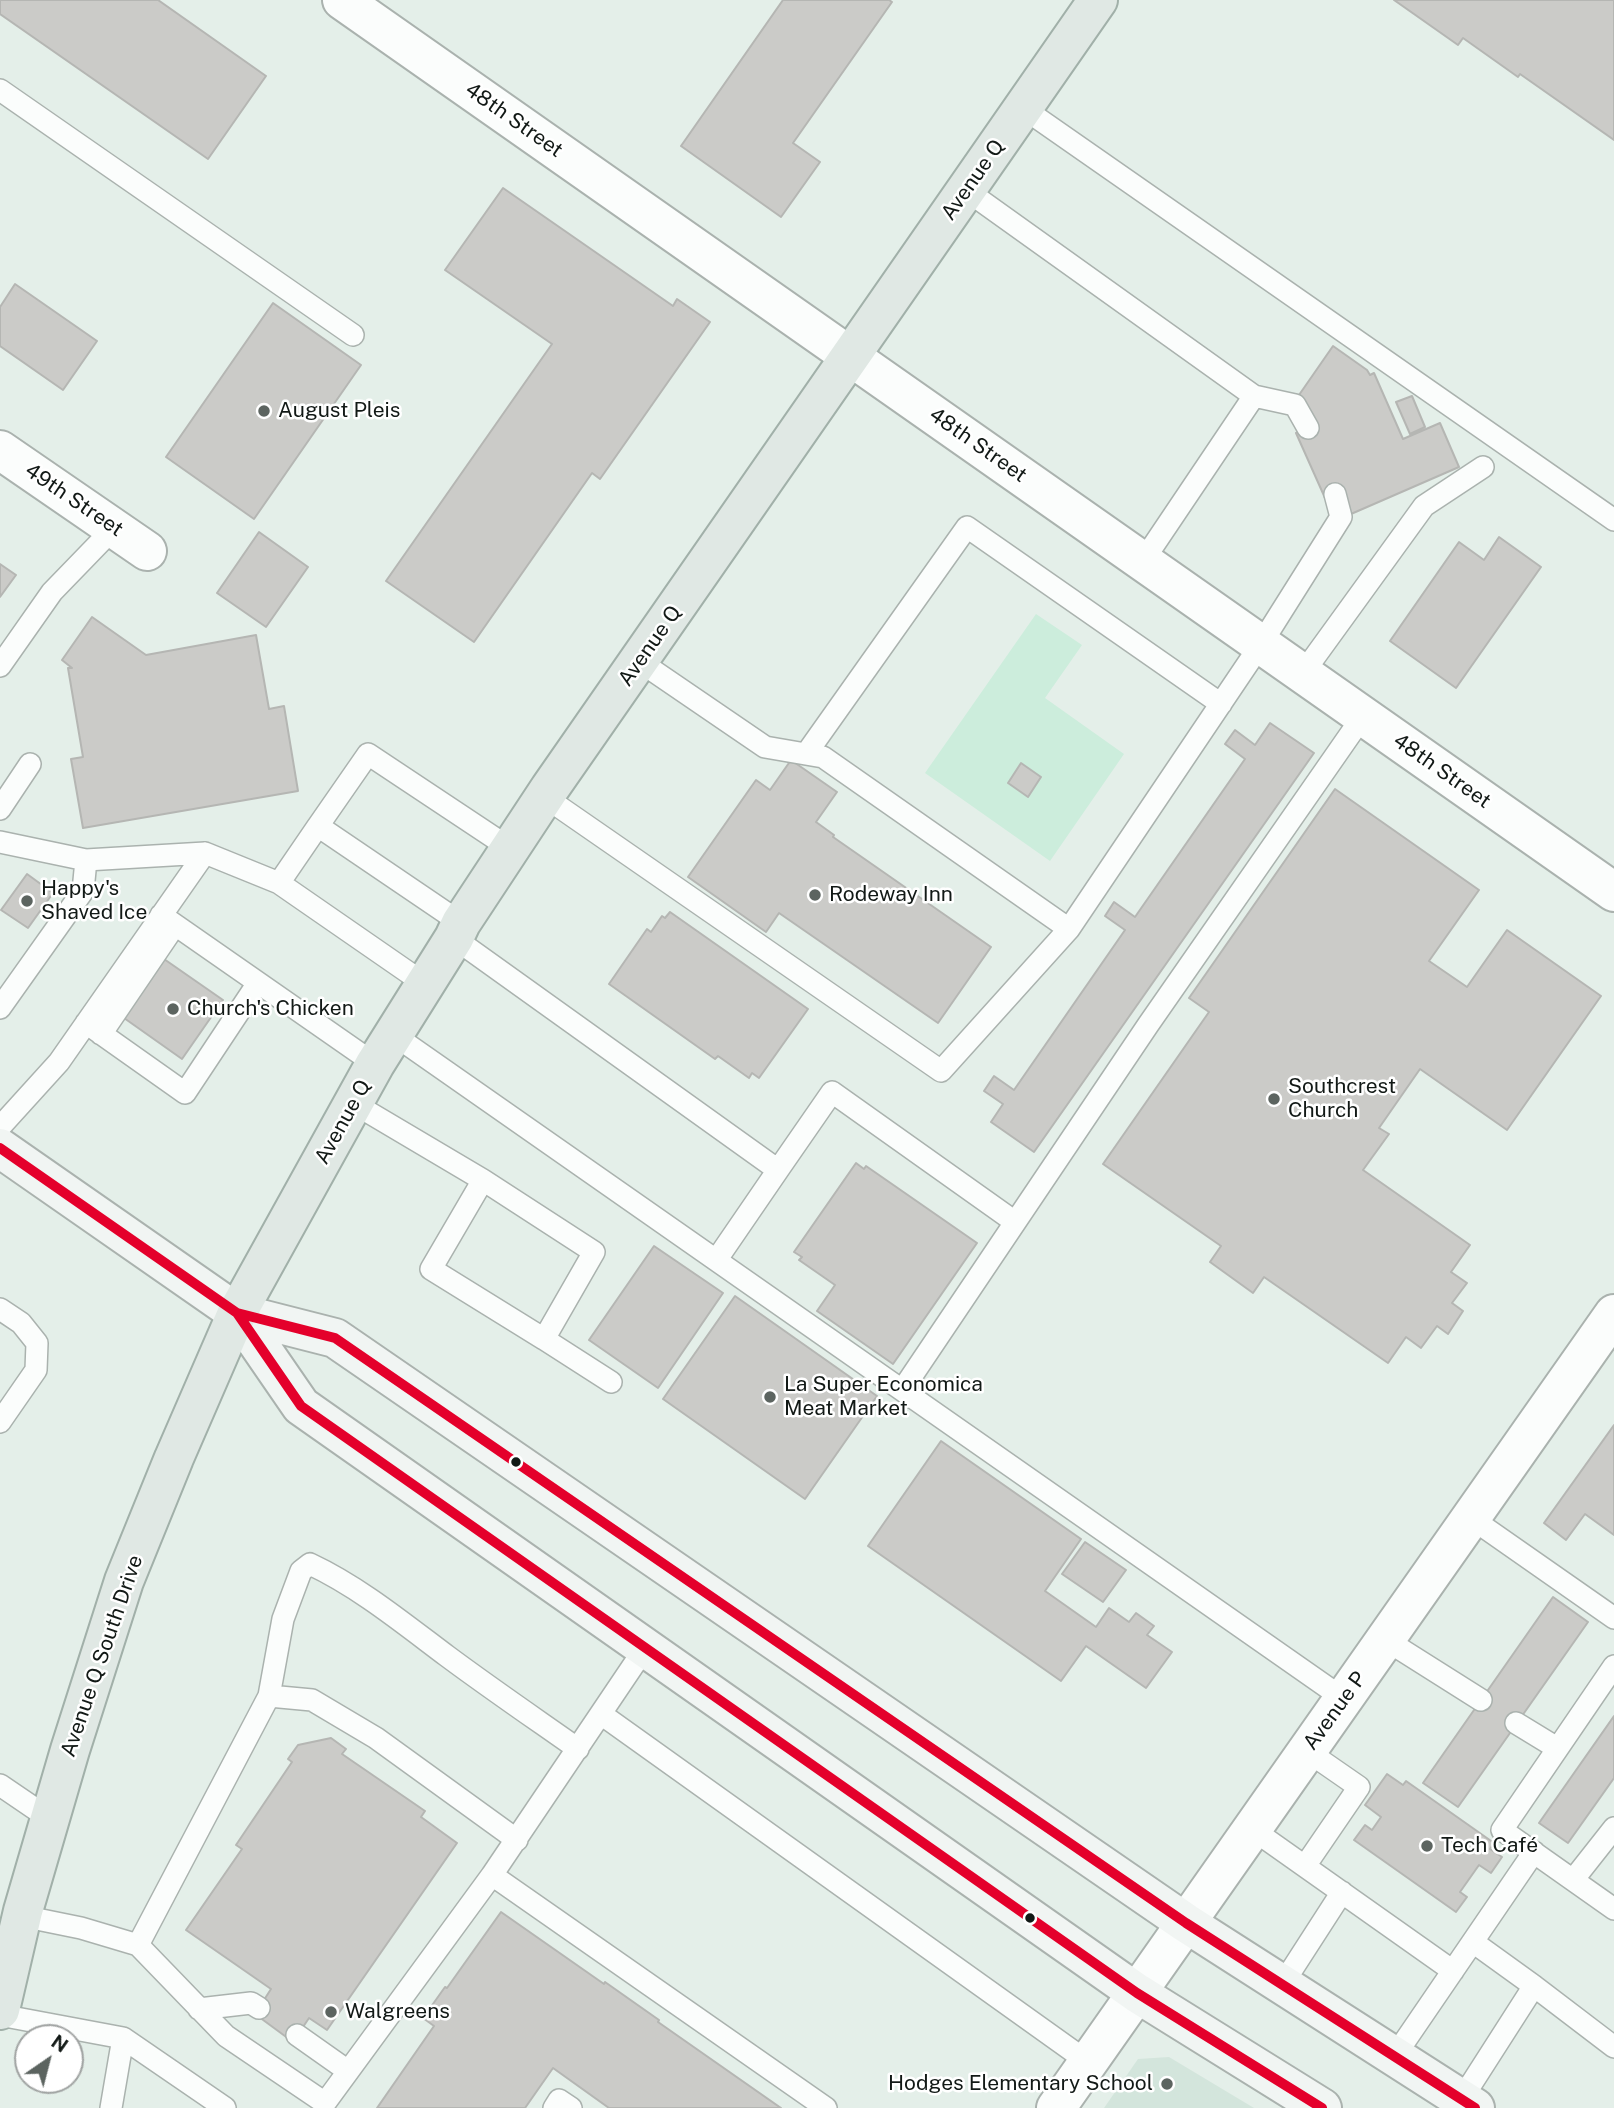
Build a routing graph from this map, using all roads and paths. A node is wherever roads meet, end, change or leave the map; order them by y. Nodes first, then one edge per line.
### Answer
1 (342, 0) edge
2 (1098, 0) edge
3 (0, 90) edge
4 (1023, 108) junction
5 (966, 190) junction
6 (353, 335) dead end
7 (852, 356) junction
8 (1254, 396) junction
9 (1308, 428) dead end
10 (0, 450) edge
11 (1483, 467) dead end
12 (1335, 494) dead end
13 (1614, 520) edge
14 (114, 528) junction
15 (147, 551) dead end
16 (1143, 561) junction
17 (1261, 644) junction
18 (639, 661) junction
19 (0, 666) edge
20 (1303, 673) junction
21 (1221, 704) junction
22 (1363, 716) junction
23 (806, 754) junction
24 (30, 764) dead end
25 (545, 797) junction
26 (0, 809) edge
27 (318, 826) junction
28 (0, 842) edge
29 (511, 849) junction
30 (205, 853) junction
31 (86, 860) junction
32 (279, 883) junction
33 (1614, 892) edge
34 (168, 920) junction
35 (1069, 929) junction
36 (457, 930) junction
37 (258, 983) junction
38 (425, 984) junction
39 (1, 1003) edge
40 (94, 1028) junction
41 (385, 1049) junction
42 (353, 1103) junction
43 (0, 1127) edge
44 (0, 1148) edge
45 (778, 1170) junction
46 (483, 1180) junction
47 (1015, 1222) junction
48 (717, 1259) junction
49 (0, 1309) edge
50 (237, 1313) junction
51 (1614, 1314) edge
52 (544, 1339) junction
53 (611, 1382) dead end
54 (903, 1389) junction
55 (0, 1422) edge
56 (1471, 1518) junction
57 (1614, 1618) edge
58 (1387, 1640) junction
59 (645, 1648) junction
60 (1614, 1667) edge
61 (269, 1696) junction
62 (1344, 1699) junction
63 (1481, 1700) dead end
64 (601, 1714) junction
65 (1516, 1723) dead end
66 (1557, 1748) junction
67 (578, 1749) junction
68 (1307, 1751) junction
69 (0, 1785) edge
70 (50, 1819) junction
71 (1614, 1828) edge
72 (1252, 1829) junction
73 (517, 1840) junction
74 (1534, 1852) junction
75 (1305, 1866) junction
76 (492, 1875) junction
77 (1573, 1880) junction
78 (1342, 1892) junction
79 (1614, 1909) edge
80 (22, 1916) junction
81 (1186, 1923) junction
82 (1473, 1942) junction
83 (138, 1945) junction
84 (1453, 1971) junction
85 (1282, 1985) junction
86 (1534, 1986) junction
87 (1137, 1993) junction
88 (259, 2008) dead end
89 (199, 2009) junction
90 (0, 2010) edge
91 (0, 2015) edge
92 (298, 2035) dead end
93 (124, 2038) junction
94 (1614, 2047) edge
95 (1394, 2057) junction
96 (1088, 2062) junction
97 (348, 2071) junction
98 (1468, 2104) edge
99 (323, 2105) edge
100 (111, 2108) edge
101 (225, 2108) edge
102 (554, 2108) edge
103 (571, 2108) edge
104 (825, 2108) edge
105 (1056, 2108) edge
106 (1322, 2108) edge

1 - 7 street, 48th Street
2 - 4 highway, Avenue Q
3 - 6 lane
4 - 5 highway, Avenue Q
4 - 13 lane
5 - 7 highway, Avenue Q
5 - 8 lane
7 - 16 street, 48th Street
7 - 18 highway, Avenue Q
8 - 9 lane
8 - 16 lane
10 - 14 street, 49th Street
11 - 20 lane
12 - 17 lane
14 - 15 street, 49th Street
14 - 19 lane
16 - 17 street, 48th Street
17 - 20 street, 48th Street
17 - 21 lane
18 - 23 lane
18 - 25 highway, Avenue Q
20 - 22 street, 48th Street
21 - 23 lane
21 - 35 lane
22 - 33 street, 48th Street
22 - 47 lane
23 - 35 lane
24 - 26 lane
25 - 29 highway, Avenue Q
25 - 35 lane
27 - 29 lane
27 - 32 lane
27 - 36 lane
28 - 31 lane
29 - 36 highway, Avenue Q
30 - 31 lane
30 - 32 lane
30 - 34 lane
31 - 39 lane
32 - 38 lane
34 - 37 lane
34 - 40 lane
36 - 38 highway, Avenue Q
36 - 45 lane
37 - 40 lane
37 - 41 lane
38 - 41 highway, Avenue Q
40 - 43 lane
41 - 42 highway, Avenue Q
41 - 48 lane
42 - 46 lane
42 - 50 highway, Avenue Q
44 - 50 main road
45 - 47 lane
45 - 48 lane
46 - 52 lane
46 - 52 lane
47 - 54 lane
48 - 54 lane
49 - 55 lane
50 - 59 main road
50 - 70 highway, Avenue Q South Drive
50 - 81 main road
51 - 56 street, Avenue P
52 - 53 lane
54 - 62 lane
56 - 57 lane
56 - 58 street, Avenue P
58 - 62 street, Avenue P
58 - 63 lane
59 - 64 lane
59 - 87 main road
60 - 66 lane
61 - 67 lane
61 - 73 lane
61 - 83 lane
62 - 68 street, Avenue P
64 - 67 lane
64 - 96 lane
65 - 66 lane
66 - 74 lane
67 - 73 lane
68 - 72 street, Avenue P
68 - 75 lane
69 - 70 lane
70 - 80 highway, Avenue Q South Drive
71 - 77 lane
72 - 75 lane
72 - 81 street, Avenue P
73 - 76 lane
74 - 77 lane
74 - 82 lane
75 - 78 lane
76 - 97 lane
76 - 104 lane
77 - 79 lane
78 - 84 lane
78 - 85 lane
80 - 83 lane
80 - 90 highway, Avenue Q South Drive
81 - 85 main road
81 - 87 street, Avenue P
82 - 84 lane
82 - 86 lane
83 - 89 lane
84 - 95 lane
85 - 95 main road
86 - 94 lane
86 - 98 lane
87 - 96 street, Avenue P
87 - 106 main road
88 - 89 lane
89 - 99 lane
91 - 93 lane
92 - 97 lane
93 - 100 lane
93 - 101 lane
95 - 98 main road
96 - 105 street, Avenue P
97 - 99 lane
102 - 103 lane

